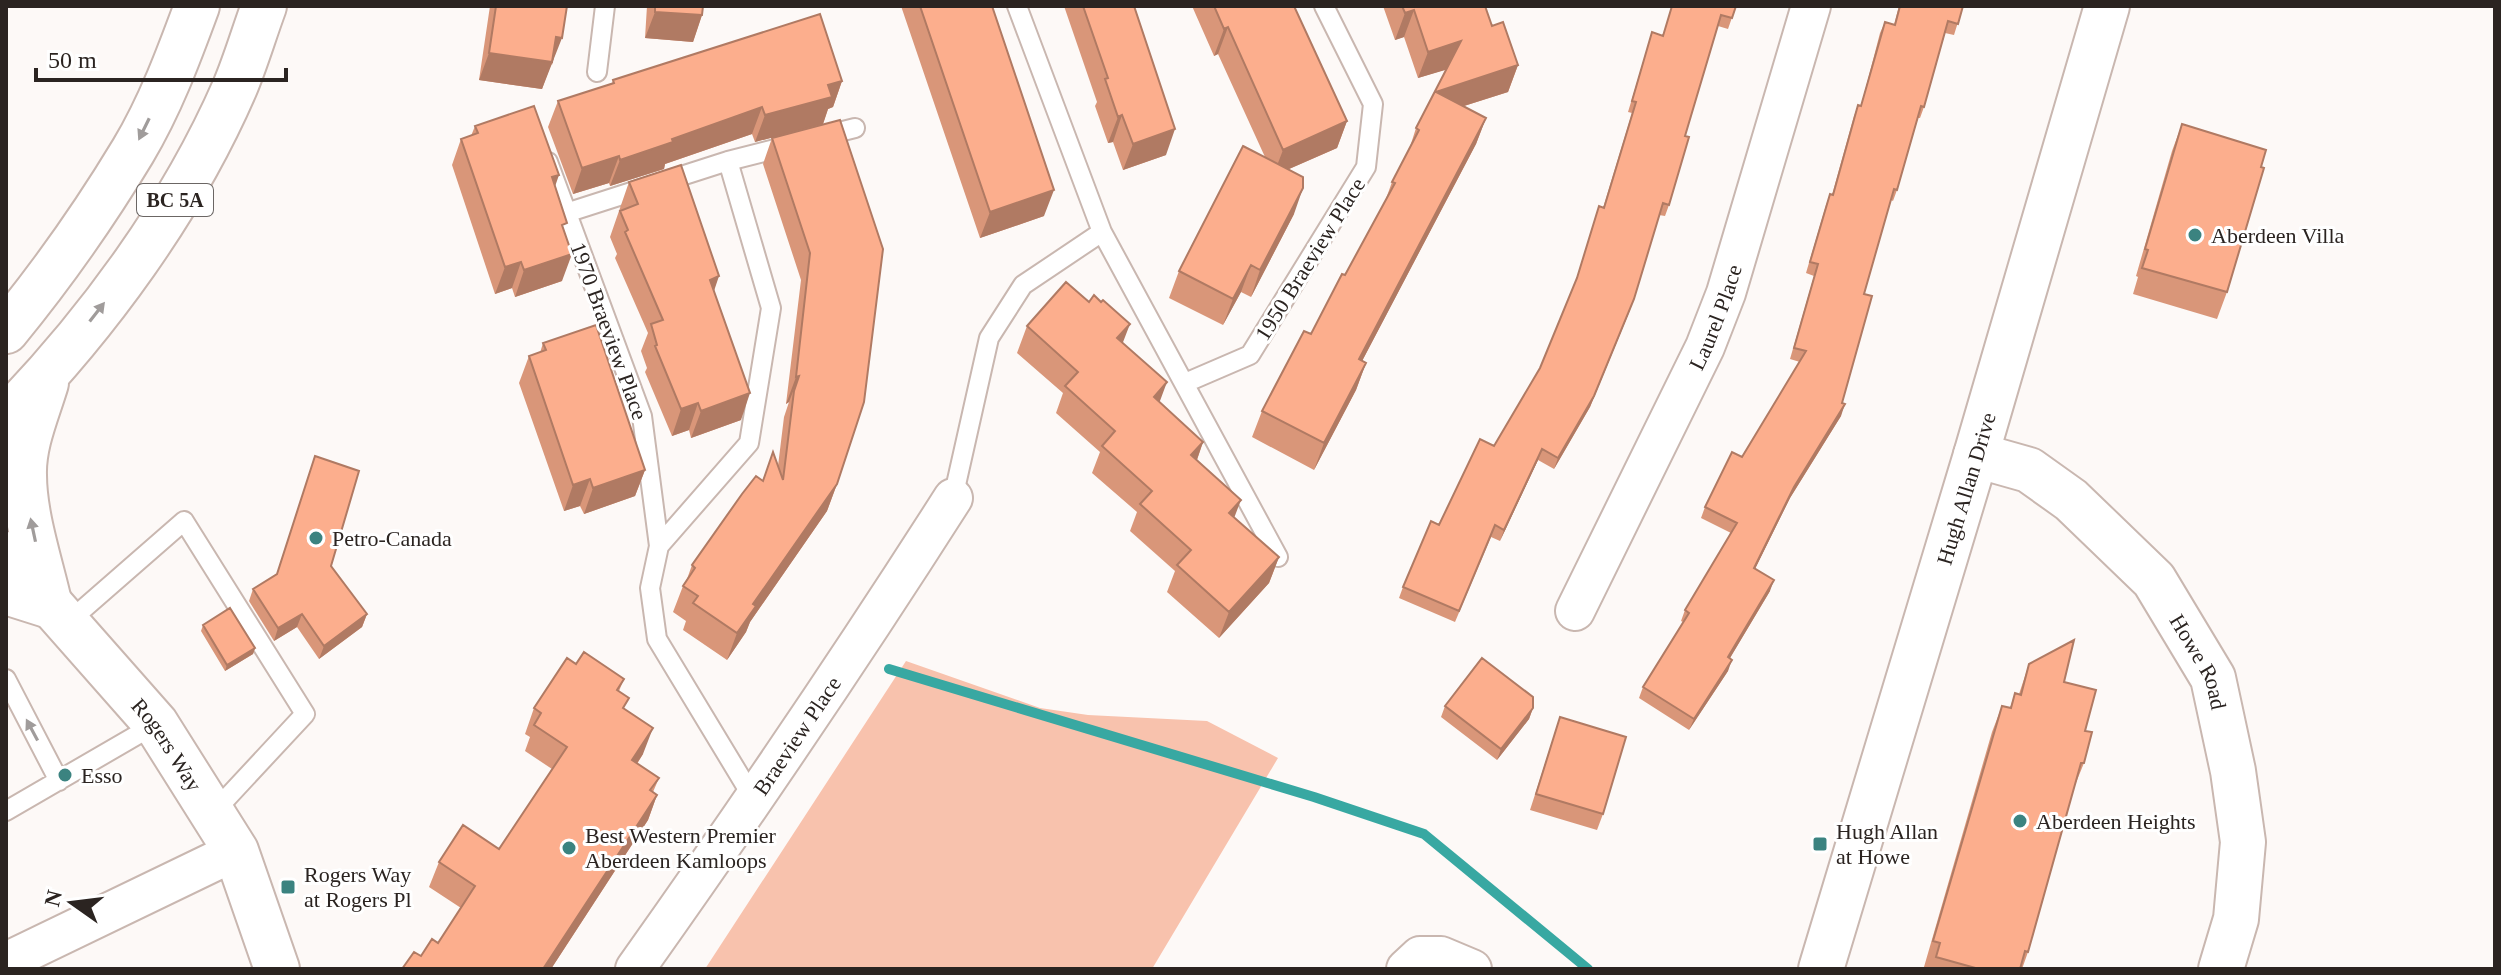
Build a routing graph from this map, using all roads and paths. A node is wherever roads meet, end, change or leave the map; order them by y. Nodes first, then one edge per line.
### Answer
1 (197, 6) edge
2 (264, 6) edge
3 (605, 6) edge
4 (1017, 6) edge
5 (1324, 6) edge
6 (1811, 6) edge
7 (2107, 6) edge
8 (597, 72) dead end
9 (855, 128) dead end
10 (540, 139) edge
11 (728, 161) junction
12 (566, 213) junction
13 (1102, 232) junction
14 (69, 247) junction
15 (6, 300) edge
16 (6, 331) edge
17 (49, 374) junction
18 (1185, 383) junction
19 (6, 418) edge
20 (1976, 455) junction
21 (953, 498) joint
22 (659, 546) junction
23 (6, 554) edge
24 (1278, 557) edge
25 (6, 592) edge
26 (1575, 611) dead end
27 (58, 615) junction
28 (6, 679) edge
29 (156, 724) junction
30 (59, 781) junction
31 (755, 801) junction
32 (6, 811) edge
33 (212, 814) junction
34 (236, 851) junction
35 (6, 962) edge
36 (277, 969) edge
37 (635, 969) edge
38 (1406, 969) edge
39 (1472, 969) edge
40 (1821, 969) edge
41 (2221, 969) edge

1 -> 14 main road, BC 5A
17 -> 2 main road, BC 5A
3 - 8 lane
4 - 13 lane
5 - 18 lane, 1950 Braeview Place
6 - 26 street, Laurel Place
7 - 20 main road, Hugh Allan Drive
9 - 11 lane, 1970 Braeview Place
10 - 12 lane, 1970 Braeview Place
11 - 12 lane, 1970 Braeview Place
11 - 22 lane, 1970 Braeview Place
12 - 22 lane, 1970 Braeview Place
13 - 18 lane
13 - 21 lane
14 - 15 main road
14 - 16 main road, BC 5A
17 - 19 main road, BC 5A
27 -> 17 main road
18 - 24 lane
20 - 40 main road, Hugh Allan Drive
20 - 41 main road, Howe Road
21 - 31 street, Braeview Place
22 - 31 lane, 1970 Braeview Place
23 - 27 main road, Rogers Way
25 - 27 main road
27 - 29 main road, Rogers Way
27 - 33 lane
30 -> 28 lane
29 - 30 lane
29 - 33 main road, Rogers Way
30 - 32 lane
31 - 37 street, Braeview Place
33 - 34 main road, Rogers Way
34 - 35 street
34 - 36 main road, Rogers Way
38 - 39 street

